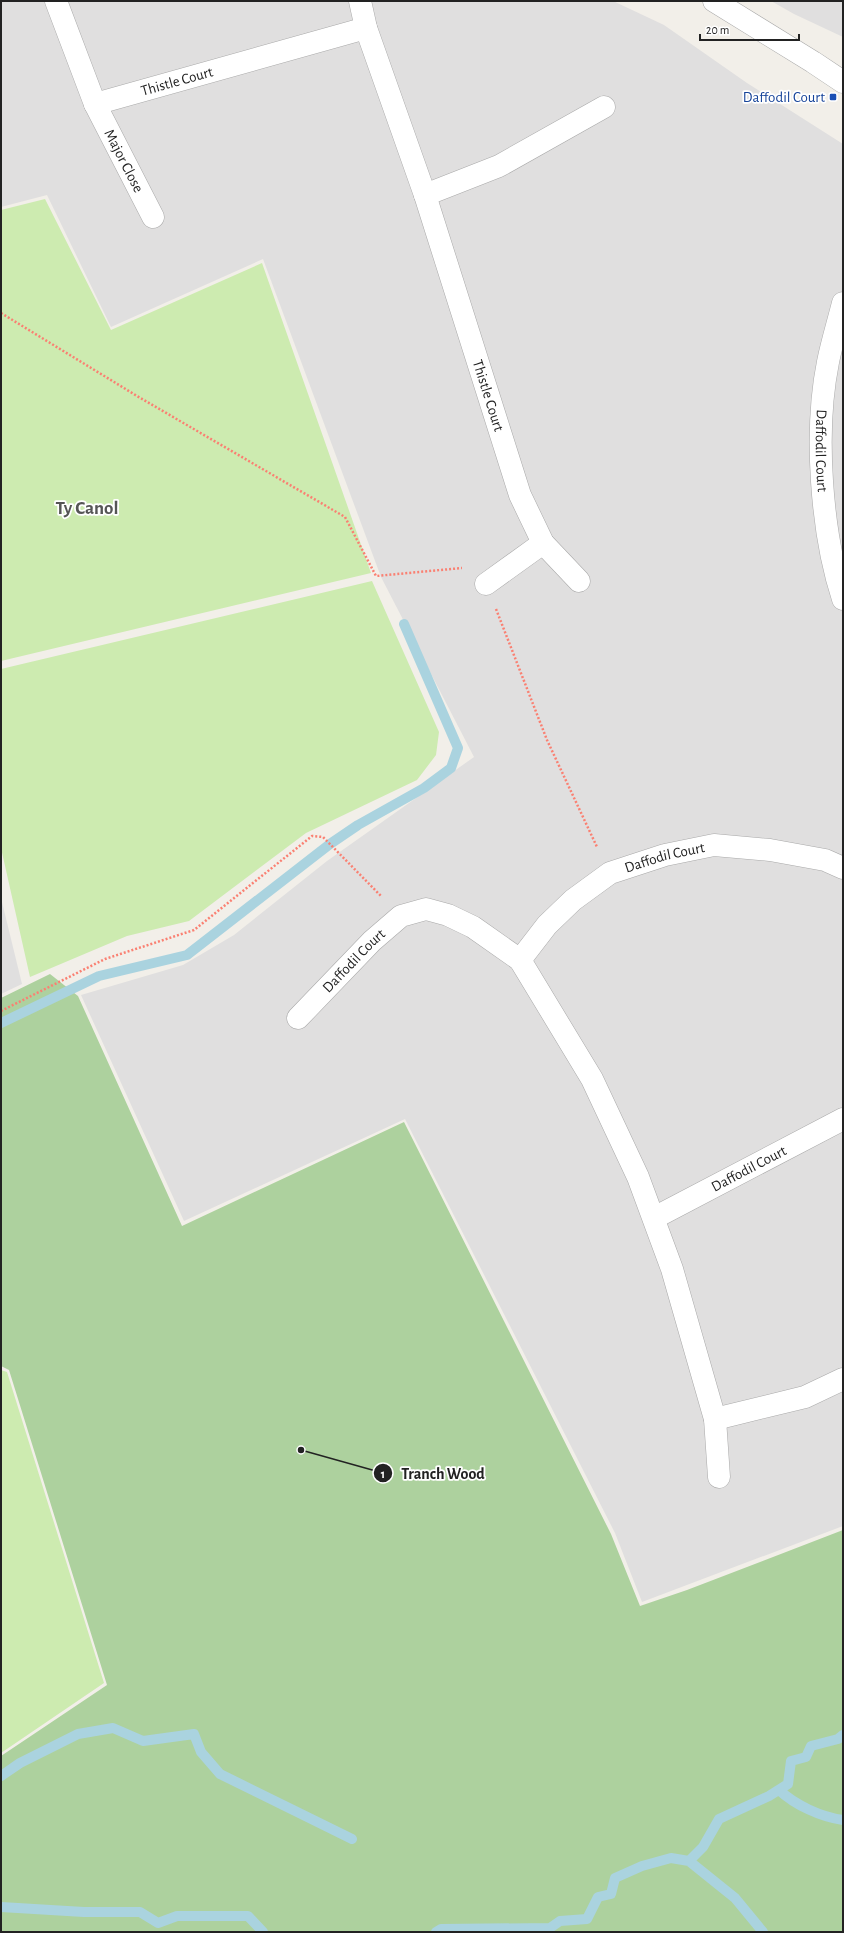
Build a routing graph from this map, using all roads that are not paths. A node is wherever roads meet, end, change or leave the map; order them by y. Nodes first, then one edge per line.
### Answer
1 (56, 1) edge
2 (360, 1) edge
3 (714, 1) edge
4 (740, 7) edge
5 (366, 28) junction
6 (843, 82) edge
7 (95, 104) junction
8 (604, 107) dead end
9 (425, 194) junction
10 (153, 218) dead end
11 (843, 303) edge
12 (543, 543) junction
13 (579, 581) dead end
14 (486, 584) road end
15 (843, 599) edge
16 (843, 868) edge
17 (520, 960) junction
18 (298, 1018) dead end
19 (843, 1119) edge
20 (654, 1218) junction
21 (843, 1379) edge
22 (715, 1419) junction
23 (719, 1477) dead end

1 - 7 street
2 - 5 street, Thistle Court
3 - 4 street
4 - 6 street
5 - 7 street, Thistle Court
5 - 9 street, Thistle Court
7 - 10 street, Major Close
8 - 9 street
9 - 12 street, Thistle Court
11 - 15 street, Daffodil Court
12 - 13 street, Thistle Court
12 - 14 street
16 - 17 street, Daffodil Court
17 - 18 street, Daffodil Court
17 - 20 street, Daffodil Court
19 - 20 street, Daffodil Court
20 - 22 street, Daffodil Court
21 - 22 street
22 - 23 street, Daffodil Court

